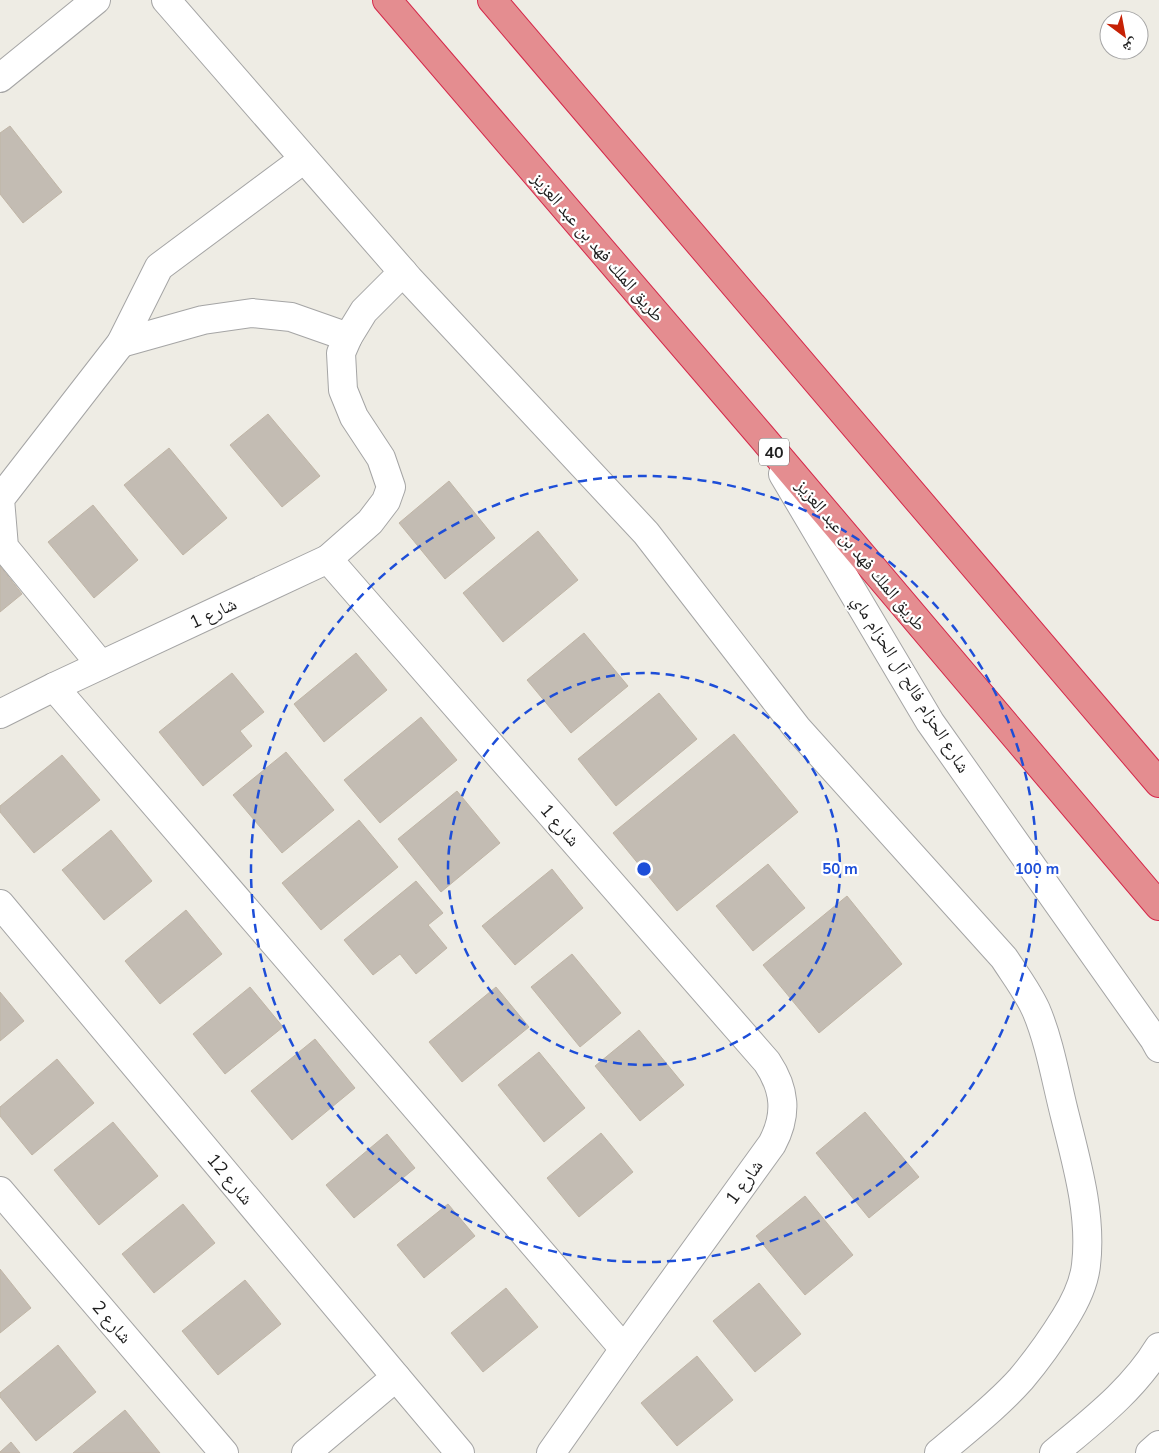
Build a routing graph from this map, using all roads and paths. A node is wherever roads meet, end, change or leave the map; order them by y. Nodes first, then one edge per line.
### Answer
1 (96, 0) edge
2 (166, 0) edge
3 (387, 0) edge
4 (492, 0) edge
5 (0, 78) edge
6 (304, 158) junction
7 (403, 272) junction
8 (348, 337) junction
9 (121, 343) junction
10 (761, 436) junction
11 (328, 559) junction
12 (101, 665) junction
13 (54, 687) junction
14 (0, 714) edge
15 (1159, 783) edge
16 (0, 904) edge
17 (1159, 906) edge
18 (1159, 1048) edge
19 (0, 1191) edge
20 (1159, 1347) edge
21 (624, 1349) junction
22 (396, 1378) junction
23 (1159, 1446) edge
24 (224, 1453) edge
25 (306, 1453) edge
26 (460, 1453) edge
27 (552, 1453) edge
28 (939, 1453) edge
29 (1054, 1453) edge
30 (1150, 1453) edge

1 - 5 street
2 - 6 street
3 - 10 highway, طريق الملك فهد بن عبد العزيز / 40
4 - 15 highway
6 - 7 street
6 - 9 street
7 - 8 street
7 - 28 street
8 - 9 street
8 - 11 street
9 - 12 street
10 - 17 highway, طريق الملك فهد بن عبد العزيز / 40
10 - 18 street, شارع الحزام فالح آل الحزام ماي
11 - 12 street, شارع 1
11 - 21 street, شارع 1
12 - 13 street, شارع 1
13 - 14 street, شارع 1
13 - 21 street
16 - 22 street, شارع 12
19 - 24 street, شارع 2
20 - 29 street
21 - 27 street, شارع 1
22 - 25 street
22 - 26 street, شارع 12
23 - 30 street

